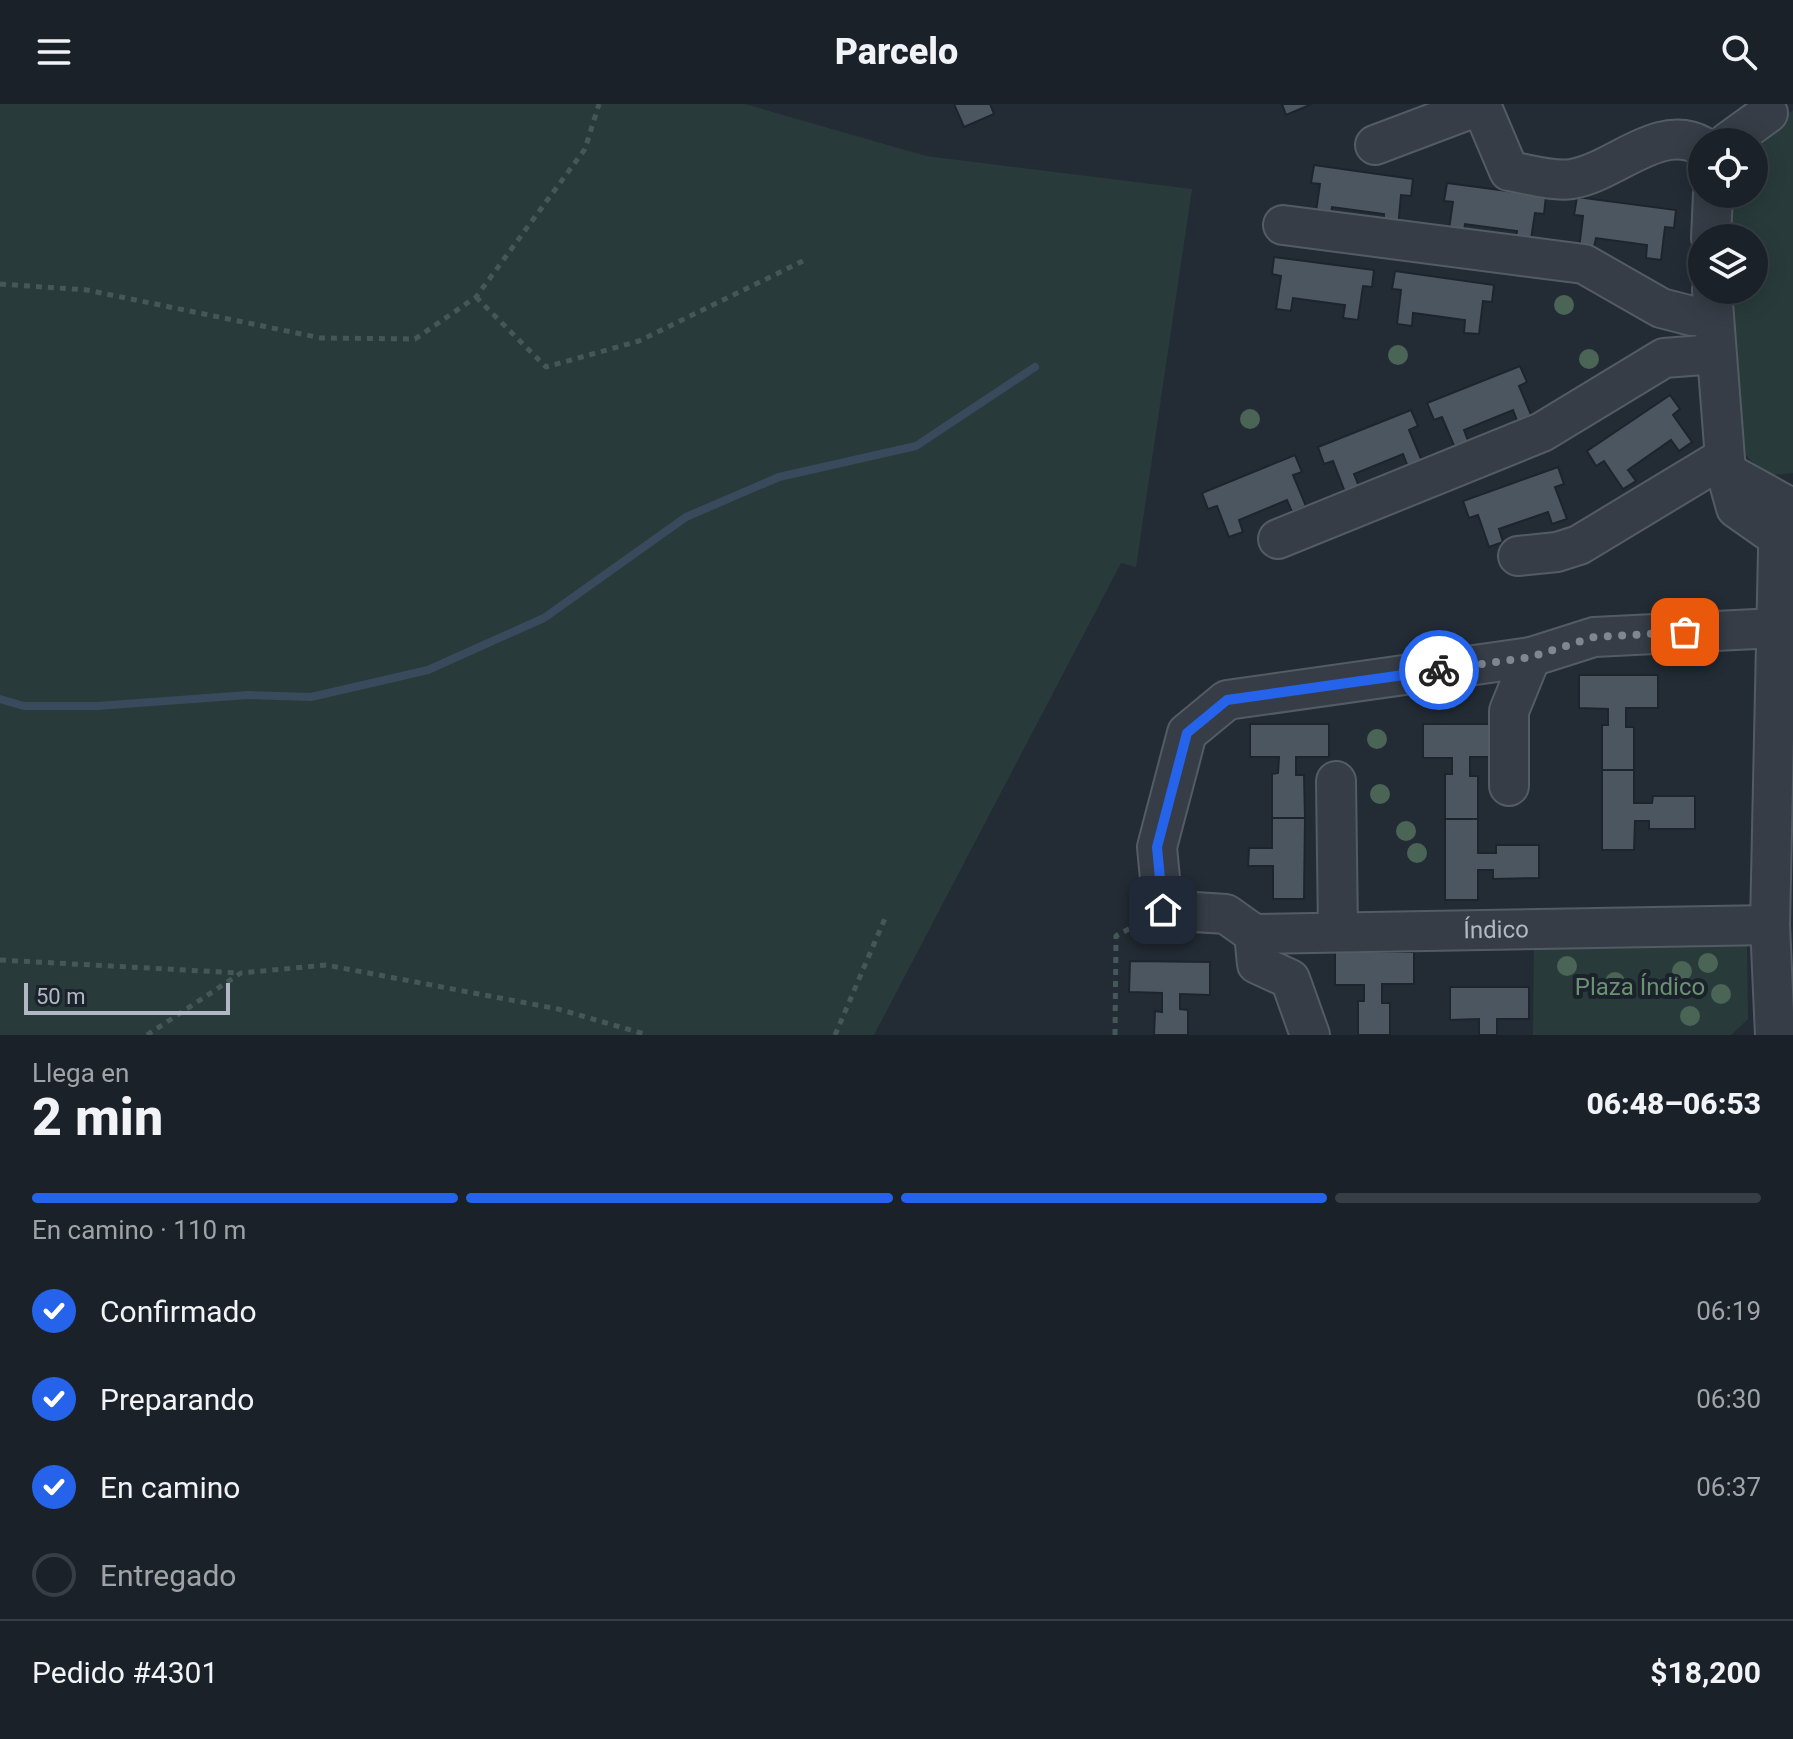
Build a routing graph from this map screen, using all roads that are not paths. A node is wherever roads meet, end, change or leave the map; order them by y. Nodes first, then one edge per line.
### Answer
1 (1768, 113) dead end
2 (1747, 128) edge
3 (1688, 138) edge
4 (1375, 145) dead end
5 (1283, 225) dead end
6 (1713, 304) edge
7 (1716, 354) junction
8 (1724, 465) junction
9 (1789, 522) edge
10 (1278, 539) dead end
11 (1518, 556) dead end
12 (1776, 628) junction
13 (1531, 657) junction
14 (1336, 781) dead end
15 (1509, 786) dead end
16 (1770, 925) junction
17 (1338, 930) junction
18 (1255, 949) junction
19 (1783, 983) edge
20 (1310, 1035) edge
21 (1775, 1035) edge

1 - 2 street
3 - 4 street
5 - 6 street
6 - 7 street
7 - 8 street
7 - 10 street
8 - 9 street
8 - 11 street
9 - 12 street
12 - 13 street
12 - 16 street
13 - 15 street
13 - 18 street
14 - 17 street
16 - 17 street, Índico
16 - 19 street
17 - 18 street, Índico
18 - 20 street
19 - 21 street

